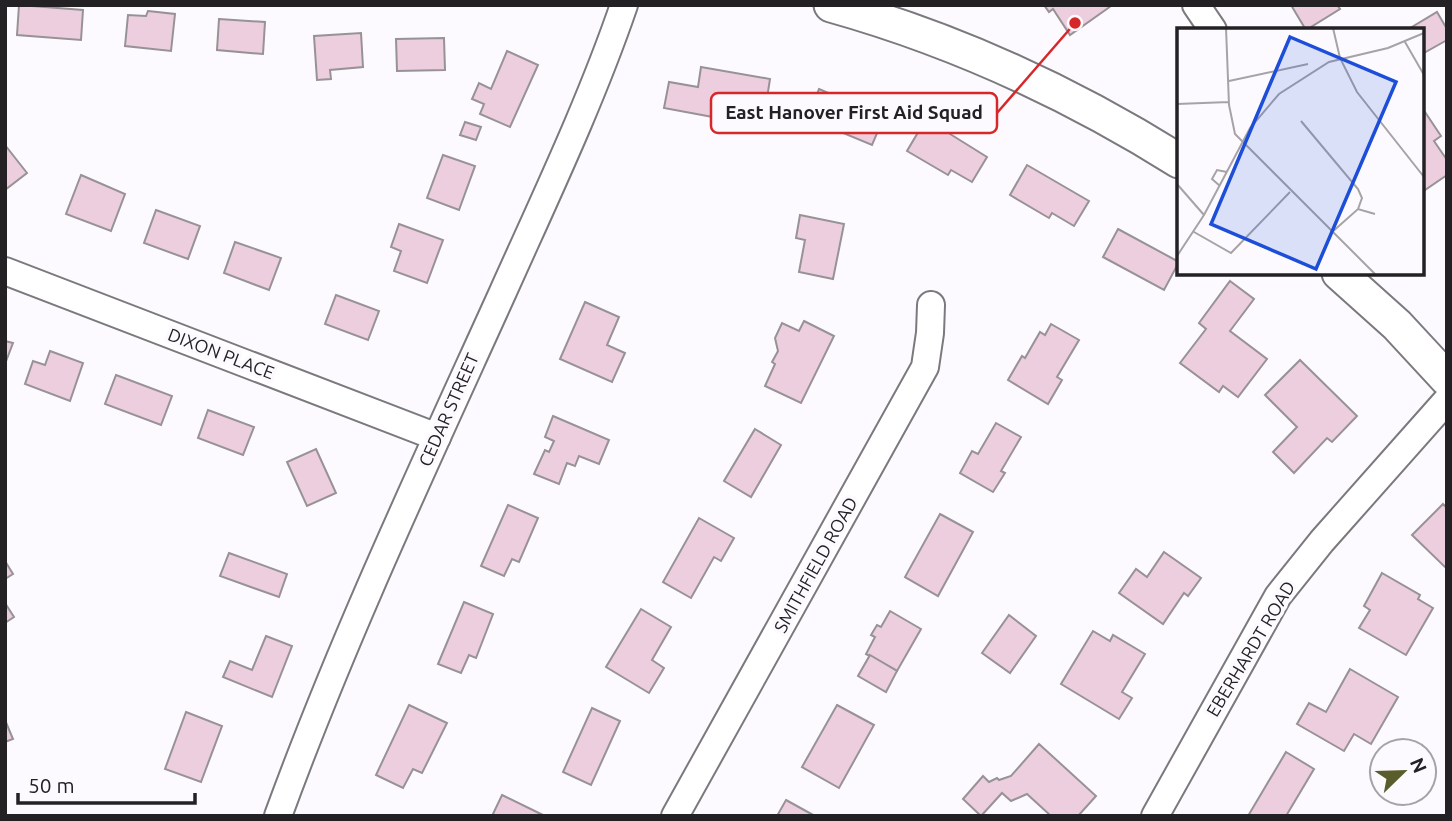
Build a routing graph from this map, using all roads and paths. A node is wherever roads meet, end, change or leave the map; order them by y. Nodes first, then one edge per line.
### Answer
1 (624, 5) edge
2 (831, 5) edge
3 (1196, 5) edge
4 (1212, 28) edge
5 (1177, 160) edge
6 (5, 271) edge
7 (1341, 275) edge
8 (931, 305) dead end
9 (1447, 379) edge
10 (1447, 400) edge
11 (437, 437) junction
12 (278, 816) edge
13 (675, 816) edge
14 (1155, 816) edge

1 - 11 street, CEDAR STREET
2 - 5 main road
3 - 4 street
6 - 11 street, DIXON PLACE
7 - 9 main road
8 - 13 street, SMITHFIELD ROAD
10 - 14 street, EBERHARDT ROAD
11 - 12 street, CEDAR STREET

